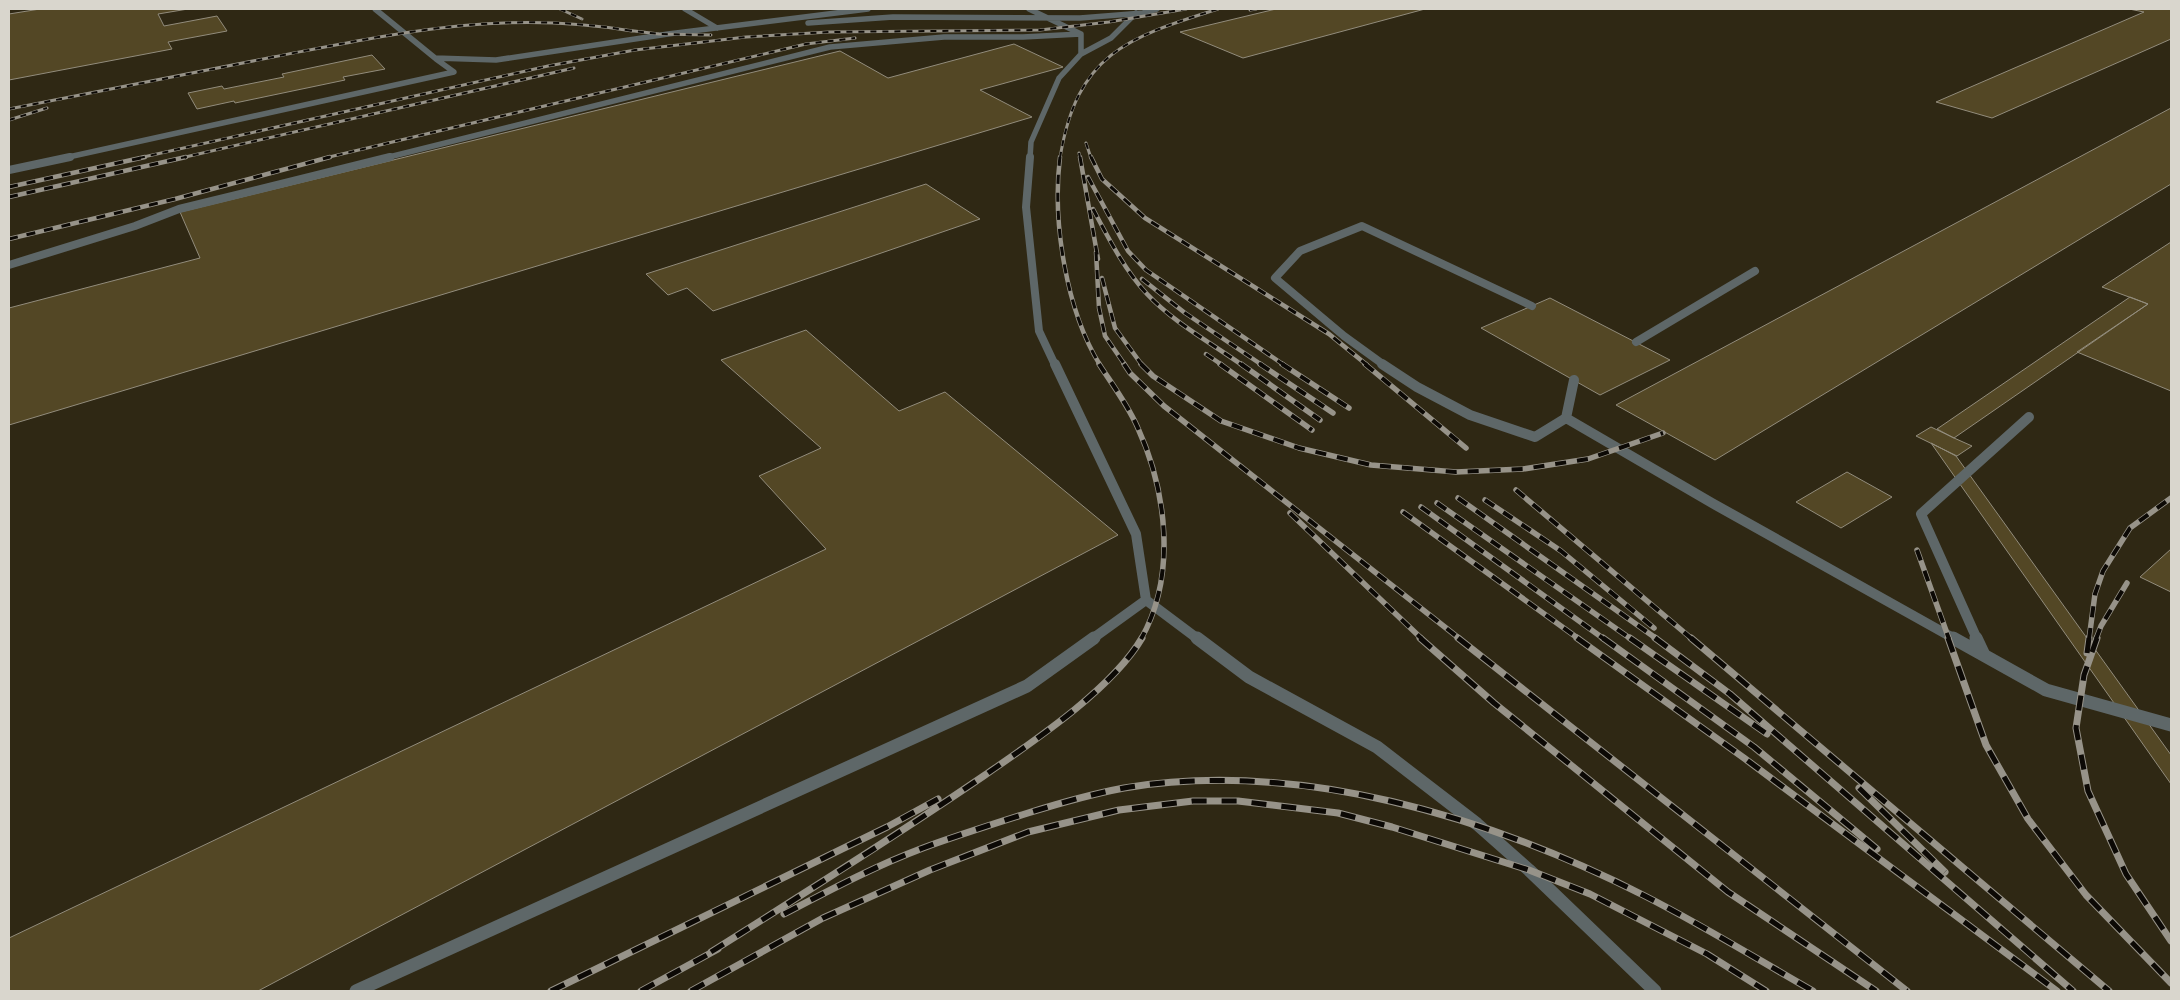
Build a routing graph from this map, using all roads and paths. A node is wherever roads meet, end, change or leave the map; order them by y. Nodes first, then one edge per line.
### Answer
1 (375, 9) edge
2 (685, 9) edge
3 (868, 9) edge
4 (1029, 9) edge
5 (1157, 9) edge
6 (1136, 13) junction
7 (1045, 18) junction
8 (717, 28) junction
9 (700, 30) junction
10 (1081, 34) junction
11 (1080, 54) junction
12 (435, 58) junction
13 (9, 170) edge
14 (9, 265) edge
15 (1755, 271) dead end
16 (1532, 306) dead end
17 (1636, 342) dead end
18 (1574, 380) dead end
19 (2029, 417) dead end
20 (1566, 418) junction
21 (1146, 600) junction
22 (1984, 655) junction
23 (2171, 725) edge
24 (356, 991) edge
25 (1655, 991) edge

1 - 12 lane
2 - 8 lane
3 - 8 lane
4 - 7 lane
5 - 6 lane
6 - 7 lane
6 - 11 lane
7 - 9 lane
7 - 10 lane
8 - 9 lane
9 - 12 lane
10 - 11 lane
10 - 14 lane
11 - 21 lane
12 - 13 lane
15 - 17 lane
16 - 20 lane
18 - 20 lane
19 - 22 lane
20 - 22 lane
21 - 24 lane
21 - 25 lane
22 - 23 lane

